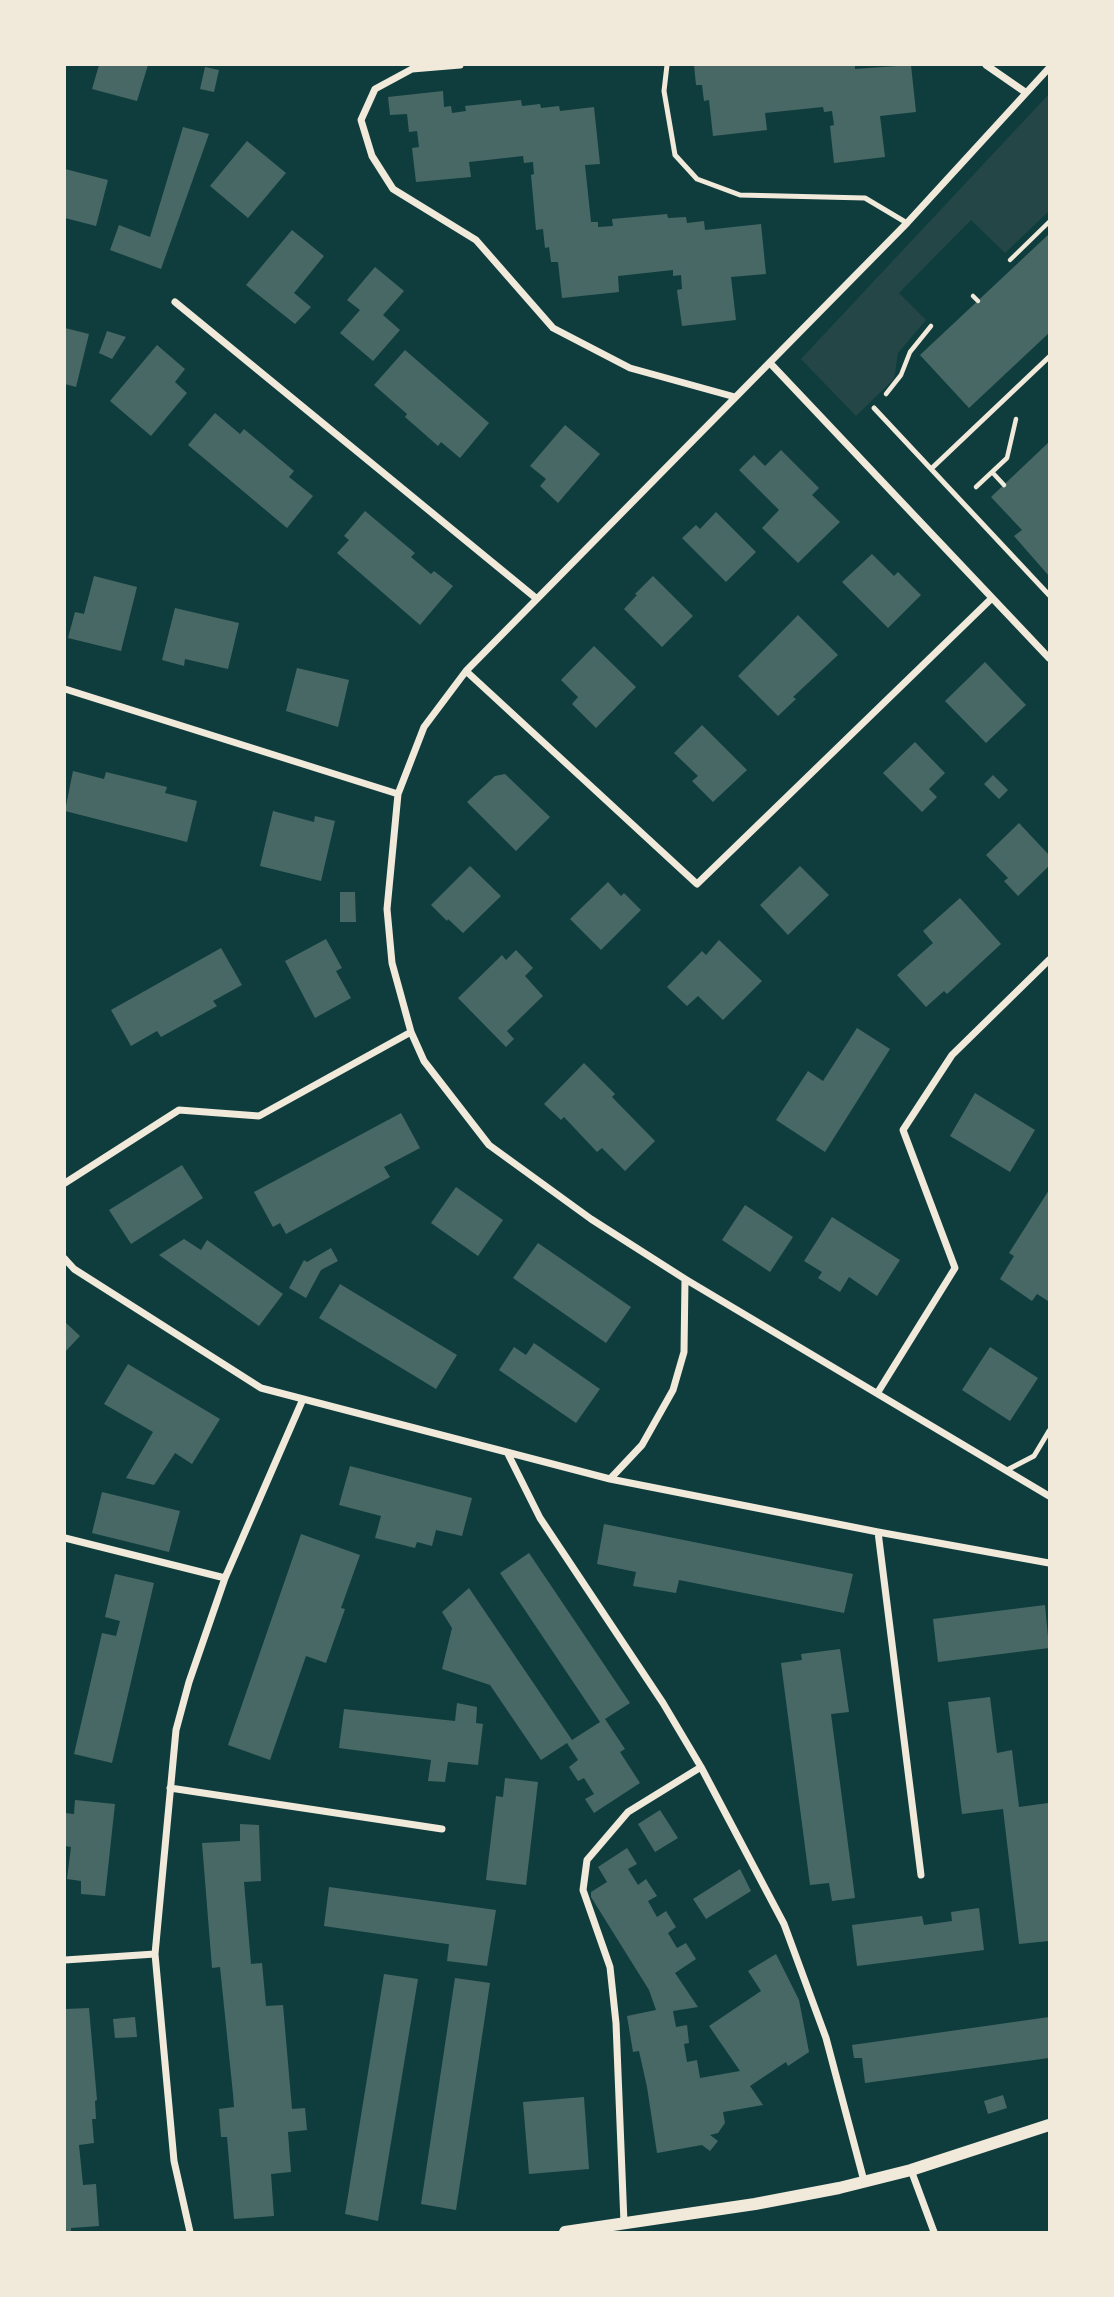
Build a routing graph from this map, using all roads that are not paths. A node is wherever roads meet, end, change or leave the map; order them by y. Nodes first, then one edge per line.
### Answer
1 (460, 65) edge
2 (667, 65) edge
3 (986, 65) edge
4 (1049, 68) edge
5 (1025, 92) junction
6 (907, 223) junction
7 (175, 302) dead end
8 (1049, 357) edge
9 (770, 363) junction
10 (735, 397) junction
11 (874, 408) road end
12 (931, 469) junction
13 (1049, 595) edge
14 (992, 598) junction
15 (537, 599) junction
16 (1049, 658) edge
17 (466, 671) junction
18 (65, 689) edge
19 (398, 794) junction
20 (1049, 960) edge
21 (411, 1032) junction
22 (65, 1183) edge
23 (65, 1259) edge
24 (685, 1279) junction
25 (878, 1392) junction
26 (303, 1399) junction
27 (1049, 1431) edge
28 (508, 1454) junction
29 (1007, 1470) junction
30 (610, 1479) junction
31 (1049, 1496) edge
32 (878, 1532) junction
33 (65, 1538) edge
34 (1049, 1563) edge
35 (225, 1578) junction
36 (701, 1767) junction
37 (170, 1788) junction
38 (442, 1829) dead end
39 (921, 1875) dead end
40 (155, 1954) junction
41 (65, 1960) edge
42 (1049, 2125) edge
43 (912, 2170) junction
44 (864, 2181) junction
45 (624, 2223) junction
46 (190, 2232) edge
47 (565, 2232) edge
48 (934, 2232) edge

1 - 10 street
2 - 6 lane
3 - 5 street
4 - 5 street
5 - 6 street
6 - 9 street
7 - 15 street
8 - 12 lane
9 - 10 street
9 - 14 street
10 - 15 street
11 - 12 lane
12 - 13 lane
14 - 16 street
14 - 17 street
15 - 17 street
17 - 19 street
18 - 19 street
19 - 21 street
20 - 25 street
21 - 22 street
21 - 24 street
23 - 26 street
24 - 25 street
24 - 30 street
25 - 29 street
26 - 28 street
26 - 35 street
27 - 29 lane
28 - 30 street
28 - 36 street
29 - 31 street
30 - 32 street
32 - 34 street
32 - 39 street
33 - 35 street
35 - 37 street
36 - 44 street
36 - 45 street
37 - 38 street
37 - 40 street
40 - 41 street
40 - 46 street
42 - 43 street
43 - 44 street
43 - 48 street
44 - 45 street
45 - 47 street

